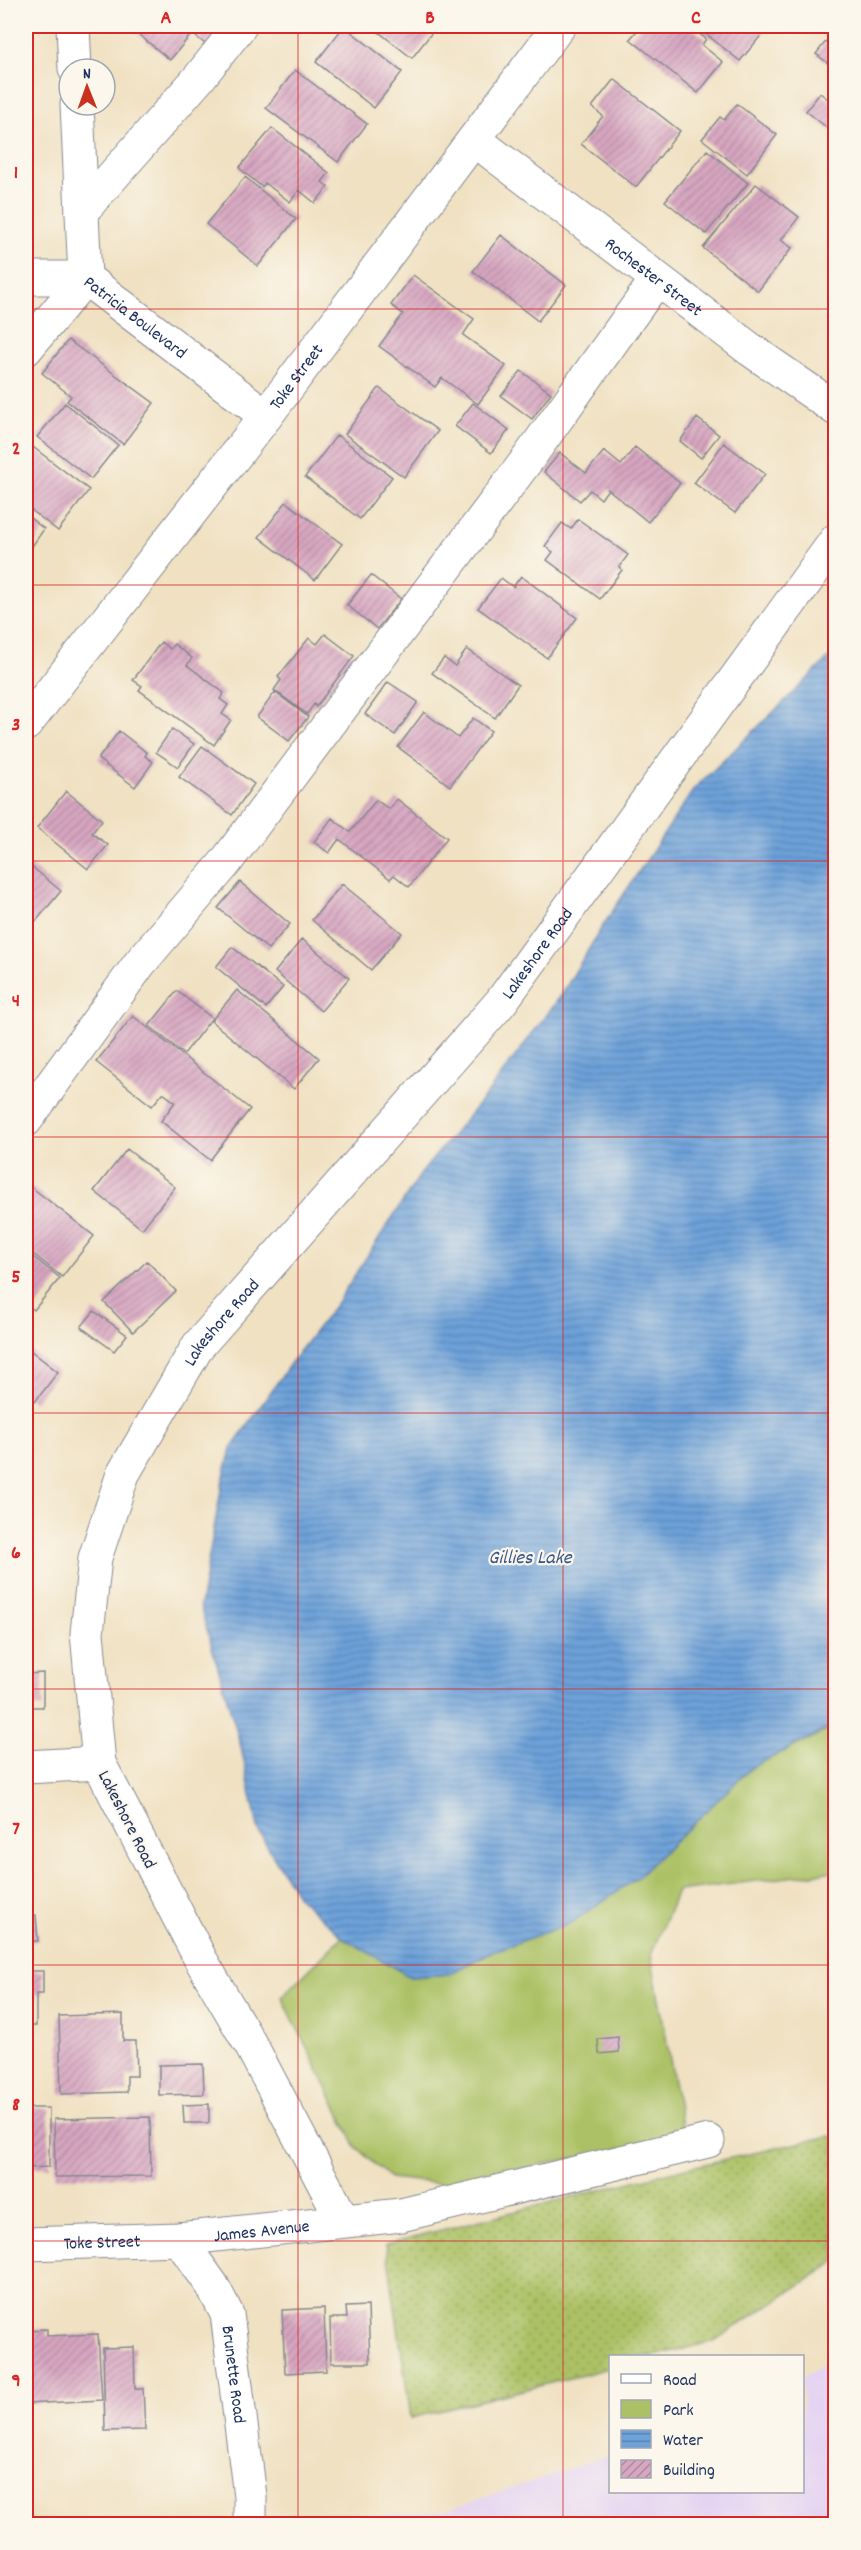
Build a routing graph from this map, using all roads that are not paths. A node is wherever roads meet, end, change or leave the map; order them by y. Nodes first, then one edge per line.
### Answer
1 (73, 26) edge
2 (240, 26) edge
3 (559, 26) edge
4 (74, 57) edge
5 (78, 117) edge
6 (475, 140) junction
7 (82, 211) junction
8 (26, 278) edge
9 (85, 278) junction
10 (657, 279) junction
11 (26, 349) edge
12 (836, 409) edge
13 (266, 416) junction
14 (836, 540) edge
15 (26, 724) edge
16 (26, 1120) edge
17 (99, 1763) junction
18 (26, 1767) edge
19 (708, 2141) dead end
20 (343, 2220) junction
21 (179, 2239) junction
22 (26, 2244) edge
23 (250, 2524) edge

1 - 4 street
2 - 7 street
3 - 6 street, Toke Street
5 - 7 street, Patricia Boulevard
6 - 10 street, Rochester Street
6 - 13 street, Toke Street
7 - 9 street, Patricia Boulevard
8 - 9 street
9 - 11 street
9 - 13 street, Patricia Boulevard
10 - 12 street, Rochester Street
10 - 16 street
13 - 15 street, Toke Street
14 - 17 street, Lakeshore Road
17 - 18 street
17 - 20 street, Lakeshore Road
19 - 20 street, James Avenue
20 - 21 street, James Avenue
21 - 22 street, Toke Street
21 - 23 street, Brunette Road

